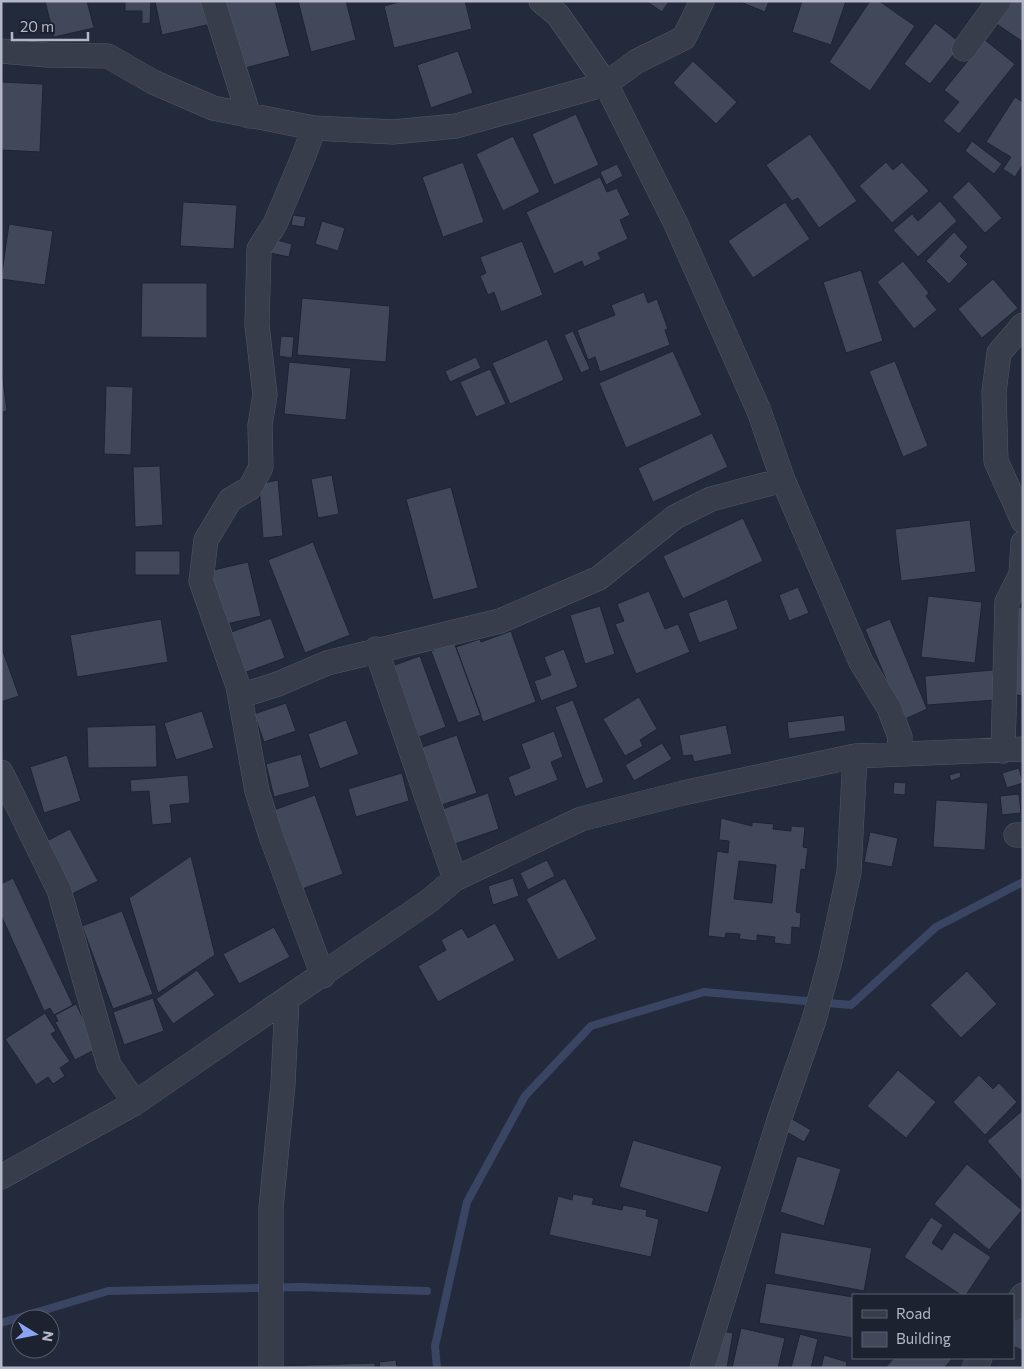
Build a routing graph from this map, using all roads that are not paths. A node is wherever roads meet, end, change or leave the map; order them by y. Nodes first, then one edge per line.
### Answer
1 (213, 1) edge
2 (540, 1) edge
3 (702, 1) edge
4 (999, 1) edge
5 (964, 49) dead end
6 (1, 51) edge
7 (606, 84) junction
8 (249, 116) junction
9 (314, 128) junction
10 (1023, 325) edge
11 (782, 480) junction
12 (1023, 521) edge
13 (1023, 543) edge
14 (376, 649) junction
15 (240, 696) junction
16 (1013, 750) edge
17 (899, 754) junction
18 (855, 756) junction
19 (1, 772) edge
20 (455, 879) junction
21 (323, 976) junction
22 (287, 1000) junction
23 (135, 1103) junction
24 (1, 1177) edge
25 (1023, 1294) edge
26 (1014, 1308) edge
27 (271, 1368) edge
28 (702, 1368) edge

1 - 8 street
2 - 7 street
3 - 7 street
4 - 5 street
6 - 8 street
7 - 9 street
7 - 11 street
8 - 9 street
9 - 15 street
10 - 12 street
11 - 14 street
11 - 17 street
13 - 16 street
14 - 15 street
14 - 20 street
15 - 21 street
16 - 17 street
17 - 18 street
18 - 20 street
18 - 28 street
19 - 23 street
20 - 21 street
21 - 22 street
22 - 23 street
22 - 27 street
23 - 24 street
25 - 26 street

